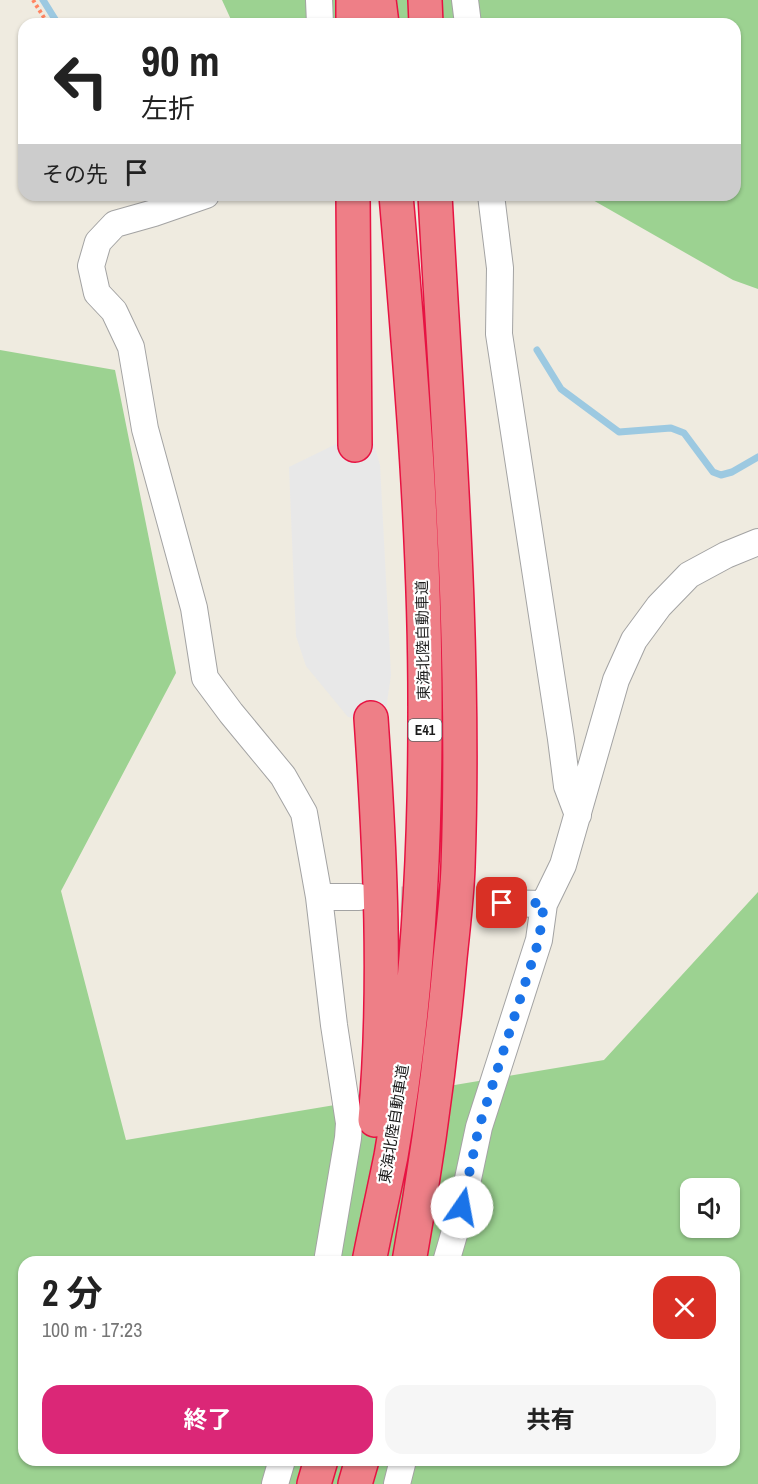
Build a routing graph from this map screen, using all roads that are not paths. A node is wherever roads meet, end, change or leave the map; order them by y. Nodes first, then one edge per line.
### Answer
1 (319, 0) edge
2 (353, 0) edge
3 (380, 0) edge
4 (425, 0) edge
5 (465, 0) edge
6 (320, 18) edge
7 (352, 18) edge
8 (382, 18) edge
9 (426, 18) edge
10 (467, 18) edge
11 (189, 201) edge
12 (353, 201) edge
13 (397, 201) edge
14 (435, 201) edge
15 (492, 201) edge
16 (355, 446) dead end
17 (758, 542) edge
18 (371, 718) dead end
19 (578, 815) junction
20 (319, 897) junction
21 (359, 897) tunnel mouth
22 (502, 903) tunnel mouth
23 (544, 903) junction
24 (328, 1256) edge
25 (358, 1256) edge
26 (370, 1256) edge
27 (410, 1256) edge
28 (448, 1256) edge
29 (280, 1466) edge
30 (319, 1466) edge
31 (360, 1466) edge
32 (402, 1466) edge
33 (275, 1484) edge
34 (314, 1484) edge
35 (355, 1484) edge
36 (397, 1484) edge

1 - 6 street
2 - 7 highway
3 - 8 highway
4 - 9 highway
5 - 10 street
11 - 20 street
12 - 16 highway
13 - 26 highway, 東海北陸自動車道 / E41
14 - 27 highway, E41
15 - 19 street
17 - 19 street
18 - 25 highway
19 - 23 street
20 - 21 street
20 - 24 street
22 - 23 street
23 - 28 street
29 - 33 street
30 - 34 highway
31 - 35 highway
32 - 36 street

